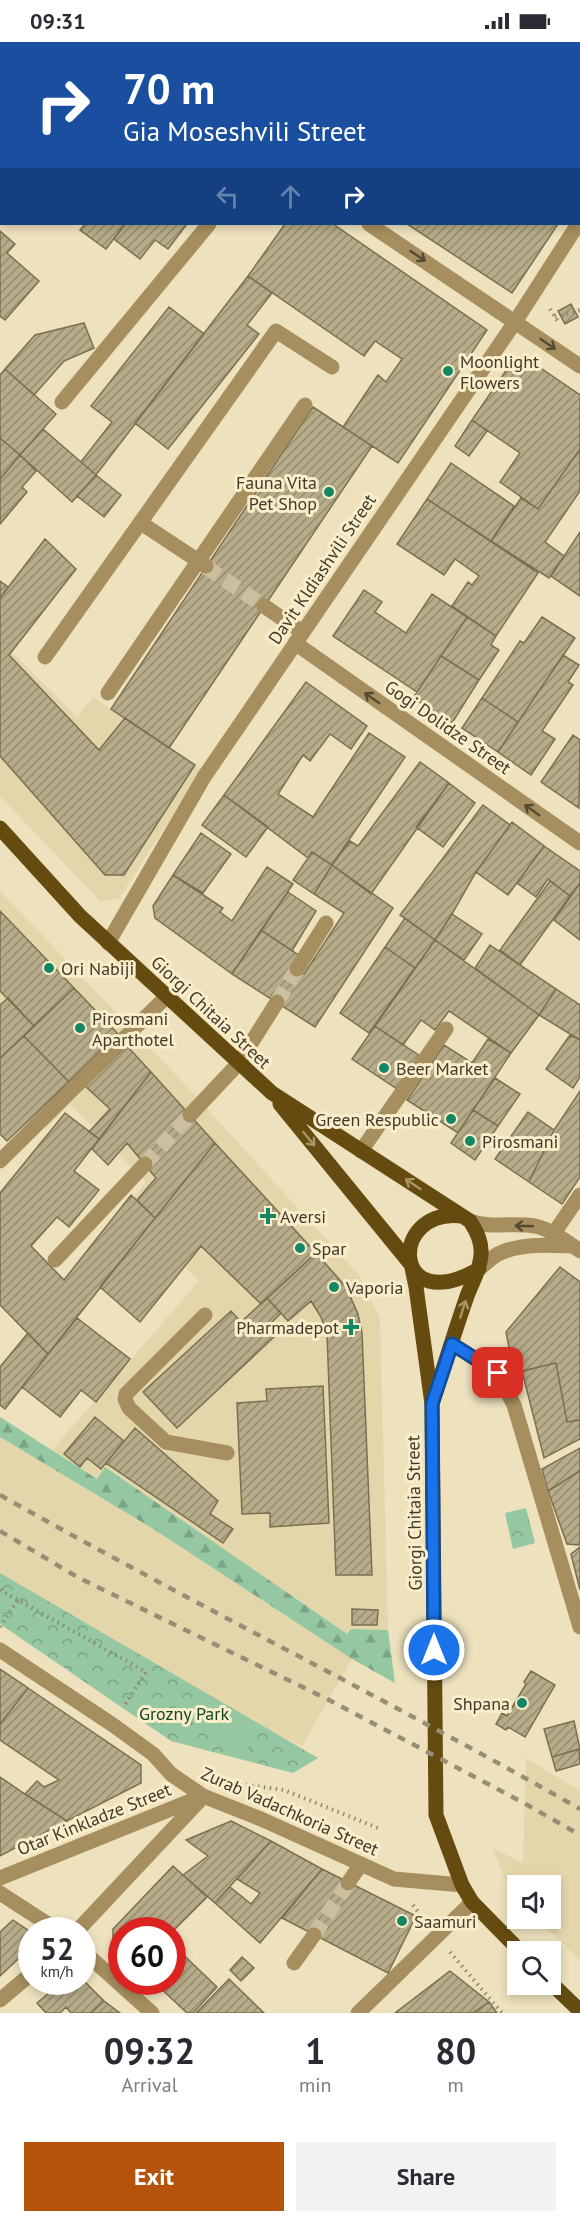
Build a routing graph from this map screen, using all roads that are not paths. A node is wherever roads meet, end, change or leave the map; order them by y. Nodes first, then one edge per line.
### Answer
1 (208, 225) edge
2 (371, 225) edge
3 (577, 225) edge
4 (515, 321) junction
5 (580, 366) edge
6 (332, 367) dead end
7 (62, 402) dead end
8 (304, 405) dead end
9 (141, 523) junction
10 (202, 564) junction
11 (264, 606) tunnel mouth
12 (298, 637) junction
13 (45, 657) dead end
14 (108, 693) dead end
15 (0, 828) edge
16 (580, 843) edge
17 (326, 923) dead end
18 (108, 943) junction
19 (297, 969) tunnel mouth
20 (166, 997) junction
21 (277, 1002) tunnel mouth
22 (446, 1029) dead end
23 (238, 1064) junction
24 (272, 1093) junction
25 (190, 1115) tunnel mouth
26 (361, 1151) junction
27 (0, 1161) edge
28 (145, 1164) tunnel mouth
29 (580, 1196) edge
30 (466, 1218) junction
31 (554, 1233) junction
32 (577, 1249) edge
33 (55, 1260) dead end
34 (410, 1265) junction
35 (478, 1269) junction
36 (205, 1315) dead end
37 (452, 1344) junction
38 (432, 1404) junction
39 (227, 1453) dead end
40 (580, 1627) edge
41 (0, 1650) edge
42 (203, 1796) junction
43 (361, 1864) junction
44 (0, 1878) edge
45 (348, 1883) tunnel mouth
46 (462, 1885) junction
47 (0, 1893) edge
48 (472, 1902) junction
49 (37, 1917) edge
50 (90, 1917) edge
51 (314, 1935) tunnel mouth
52 (510, 1941) edge
53 (96, 1963) edge
54 (294, 1963) dead end
55 (18, 1985) edge
56 (561, 1993) edge
57 (0, 2000) edge
58 (580, 2011) edge
59 (152, 2013) edge
60 (358, 2013) edge

1 - 7 street
2 -> 4 street
3 - 4 street, Davit Kldiashvili Street
4 -> 5 street
4 - 12 street, Davit Kldiashvili Street
6 - 9 street
8 - 10 street
9 - 10 street
9 - 13 street
10 - 14 street
11 - 12 street, Gogi Dolidze Street
16 -> 12 street, Gogi Dolidze Street
12 - 18 street, Davit Kldiashvili Street
15 - 18 main road, Giorgi Chitaia Street
17 - 19 street
18 - 20 main road, Giorgi Chitaia Street
20 - 23 main road, Giorgi Chitaia Street
20 - 27 street
21 - 23 street
22 - 26 street
23 - 24 main road, Giorgi Chitaia Street
23 - 25 street
24 - 26 main road, Giorgi Chitaia Street
24 -> 34 main road, Giorgi Chitaia Street
30 -> 26 main road, Giorgi Chitaia Street
28 - 33 street
29 - 31 street
31 -> 30 street
30 - 34 main road
30 - 35 main road
31 - 32 street
32 - 35 street
34 - 35 main road
34 - 38 main road, Giorgi Chitaia Street
37 -> 35 main road, Giorgi Chitaia Street
36 - 39 street
37 - 38 main road, Giorgi Chitaia Street
37 - 40 street
38 - 46 main road, Giorgi Chitaia Street
41 - 42 street, Zurab Vadachkoria Street
42 - 43 street, Zurab Vadachkoria Street
42 - 44 street, Otar Kinkladze Street
42 - 50 street
43 - 45 street
43 - 46 street, Zurab Vadachkoria Street
46 - 48 main road, Giorgi Chitaia Street
47 - 49 street
48 - 52 main road, Giorgi Chitaia Street
48 - 60 street
51 - 54 street
53 - 59 street
55 - 57 street
56 - 58 main road

